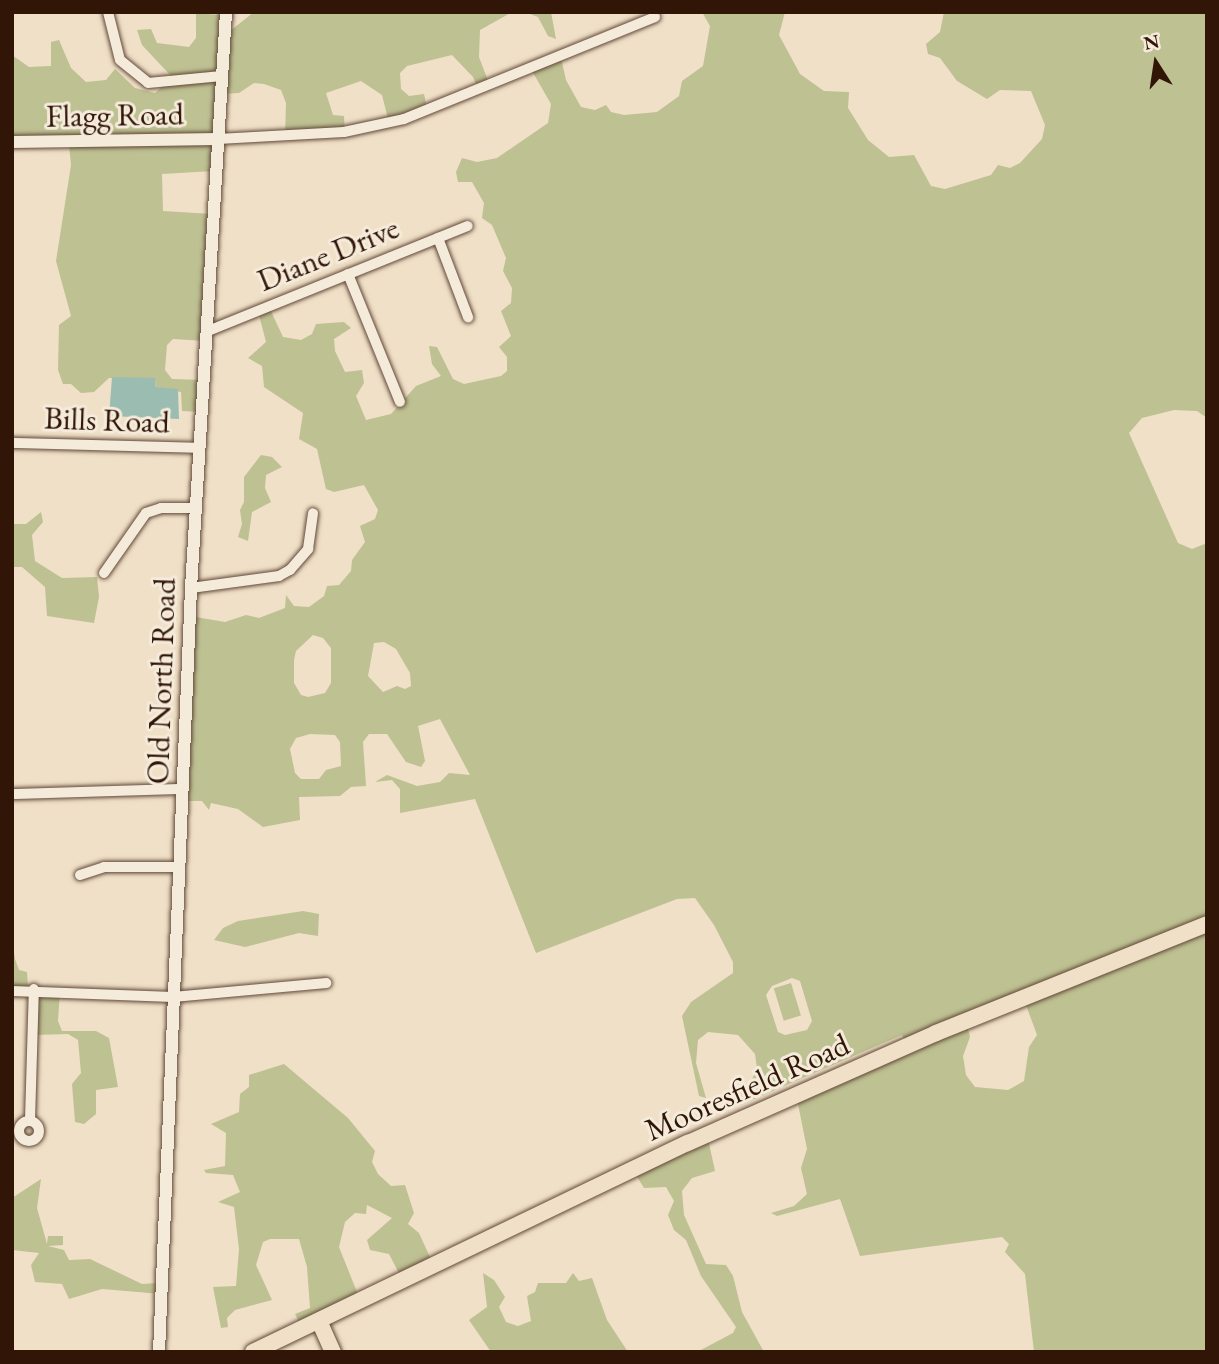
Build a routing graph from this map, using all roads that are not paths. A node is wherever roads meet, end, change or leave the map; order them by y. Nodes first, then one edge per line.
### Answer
1 (108, 12) edge
2 (226, 12) edge
3 (654, 17) dead end
4 (222, 76) junction
5 (218, 139) junction
6 (12, 142) edge
7 (468, 226) dead end
8 (438, 238) junction
9 (348, 274) junction
10 (468, 317) dead end
11 (208, 331) junction
12 (400, 402) dead end
13 (12, 443) edge
14 (200, 449) junction
15 (196, 508) junction
16 (313, 513) dead end
17 (104, 572) dead end
18 (191, 588) junction
19 (182, 789) junction
20 (12, 794) edge
21 (180, 867) junction
22 (80, 875) dead end
23 (1207, 924) edge
24 (326, 984) dead end
25 (34, 989) junction
26 (12, 991) edge
27 (173, 997) junction
28 (30, 1120) dead end
29 (320, 1324) junction
30 (159, 1352) edge
31 (253, 1352) edge
32 (334, 1352) edge

1 - 4 street
2 - 4 street, Old North Road
3 - 5 street
4 - 5 street, Old North Road
5 - 6 street, Flagg Road
5 - 11 street, Old North Road
7 - 8 street, Diane Drive
8 - 9 street, Diane Drive
8 - 10 street
9 - 11 street, Diane Drive
9 - 12 street
11 - 14 street, Old North Road
13 - 14 street, Bills Road
14 - 15 street, Old North Road
15 - 17 street
15 - 18 street, Old North Road
16 - 18 street
18 - 19 street, Old North Road
19 - 20 street
19 - 21 street, Old North Road
21 - 22 street
21 - 27 street, Old North Road
23 - 29 main road, Mooresfield Road
24 - 27 street
25 - 26 street
25 - 27 street
25 - 28 street
27 - 30 street, Old North Road
29 - 31 main road, Mooresfield Road
29 - 32 main road

